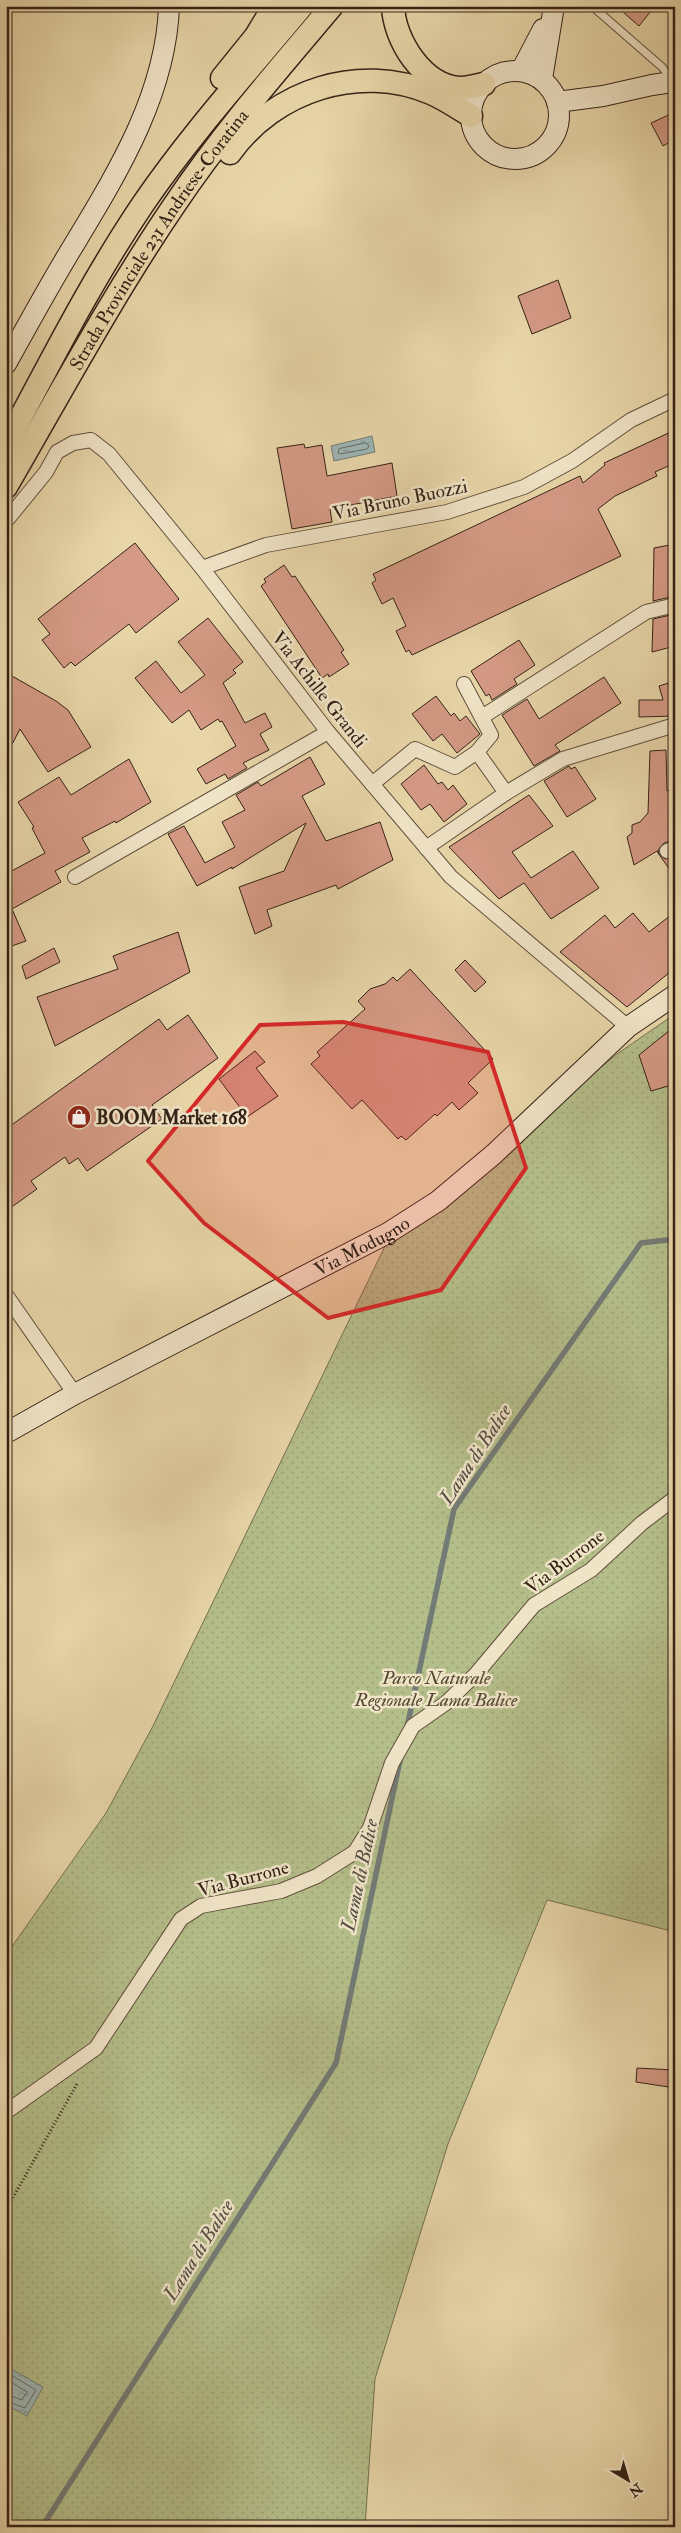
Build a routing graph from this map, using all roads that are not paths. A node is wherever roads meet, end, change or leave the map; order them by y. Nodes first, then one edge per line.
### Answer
1 (169, 6) edge
2 (274, 6) edge
3 (302, 6) edge
4 (332, 6) edge
5 (393, 6) edge
6 (554, 6) edge
7 (592, 6) edge
8 (521, 71) junction
9 (542, 79) junction
10 (673, 83) edge
11 (484, 84) junction
12 (558, 110) junction
13 (471, 116) junction
14 (6, 364) edge
15 (65, 386) junction
16 (675, 399) edge
17 (18, 422) junction
18 (6, 444) edge
19 (6, 487) edge
20 (6, 521) edge
21 (202, 568) junction
22 (675, 605) edge
23 (464, 684) dead end
24 (482, 716) junction
25 (675, 725) edge
26 (328, 732) junction
27 (477, 752) junction
28 (372, 784) junction
29 (506, 793) junction
30 (426, 848) junction
31 (76, 877) dead end
32 (675, 995) edge
33 (628, 1027) junction
34 (6, 1295) edge
35 (75, 1394) junction
36 (6, 1433) edge
37 (675, 1498) edge
38 (6, 2112) edge

1 - 14 street
2 - 17 main road
3 - 17 main road, Strada Provinciale 231 Andriese-Coratina
4 - 15 main road, Strada Provinciale 231 Andriese-Coratina
5 - 11 main road
6 - 8 street
6 - 9 street
7 - 10 lane
8 - 9 street
8 - 11 street
9 - 12 street
10 - 12 street
11 - 13 street
12 - 13 street
13 - 15 main road
15 - 19 main road, Strada Provinciale 231 Andriese-Coratina
16 - 21 street, Via Bruno Buozzi
17 - 18 main road, Strada Provinciale 231 Andriese-Coratina
20 - 21 street, Via Achille Grandi
21 - 26 street, Via Achille Grandi
22 - 24 street
23 - 24 street
24 - 27 street
25 - 29 street
26 - 28 street, Via Achille Grandi
26 - 31 street
27 - 28 street
27 - 29 street
28 - 30 street, Via Achille Grandi
29 - 30 street
30 - 33 street, Via Achille Grandi
32 - 33 street, Via Modugno
33 - 35 street, Via Modugno
34 - 35 street
35 - 36 street, Via Modugno
37 - 38 street, Via Burrone

